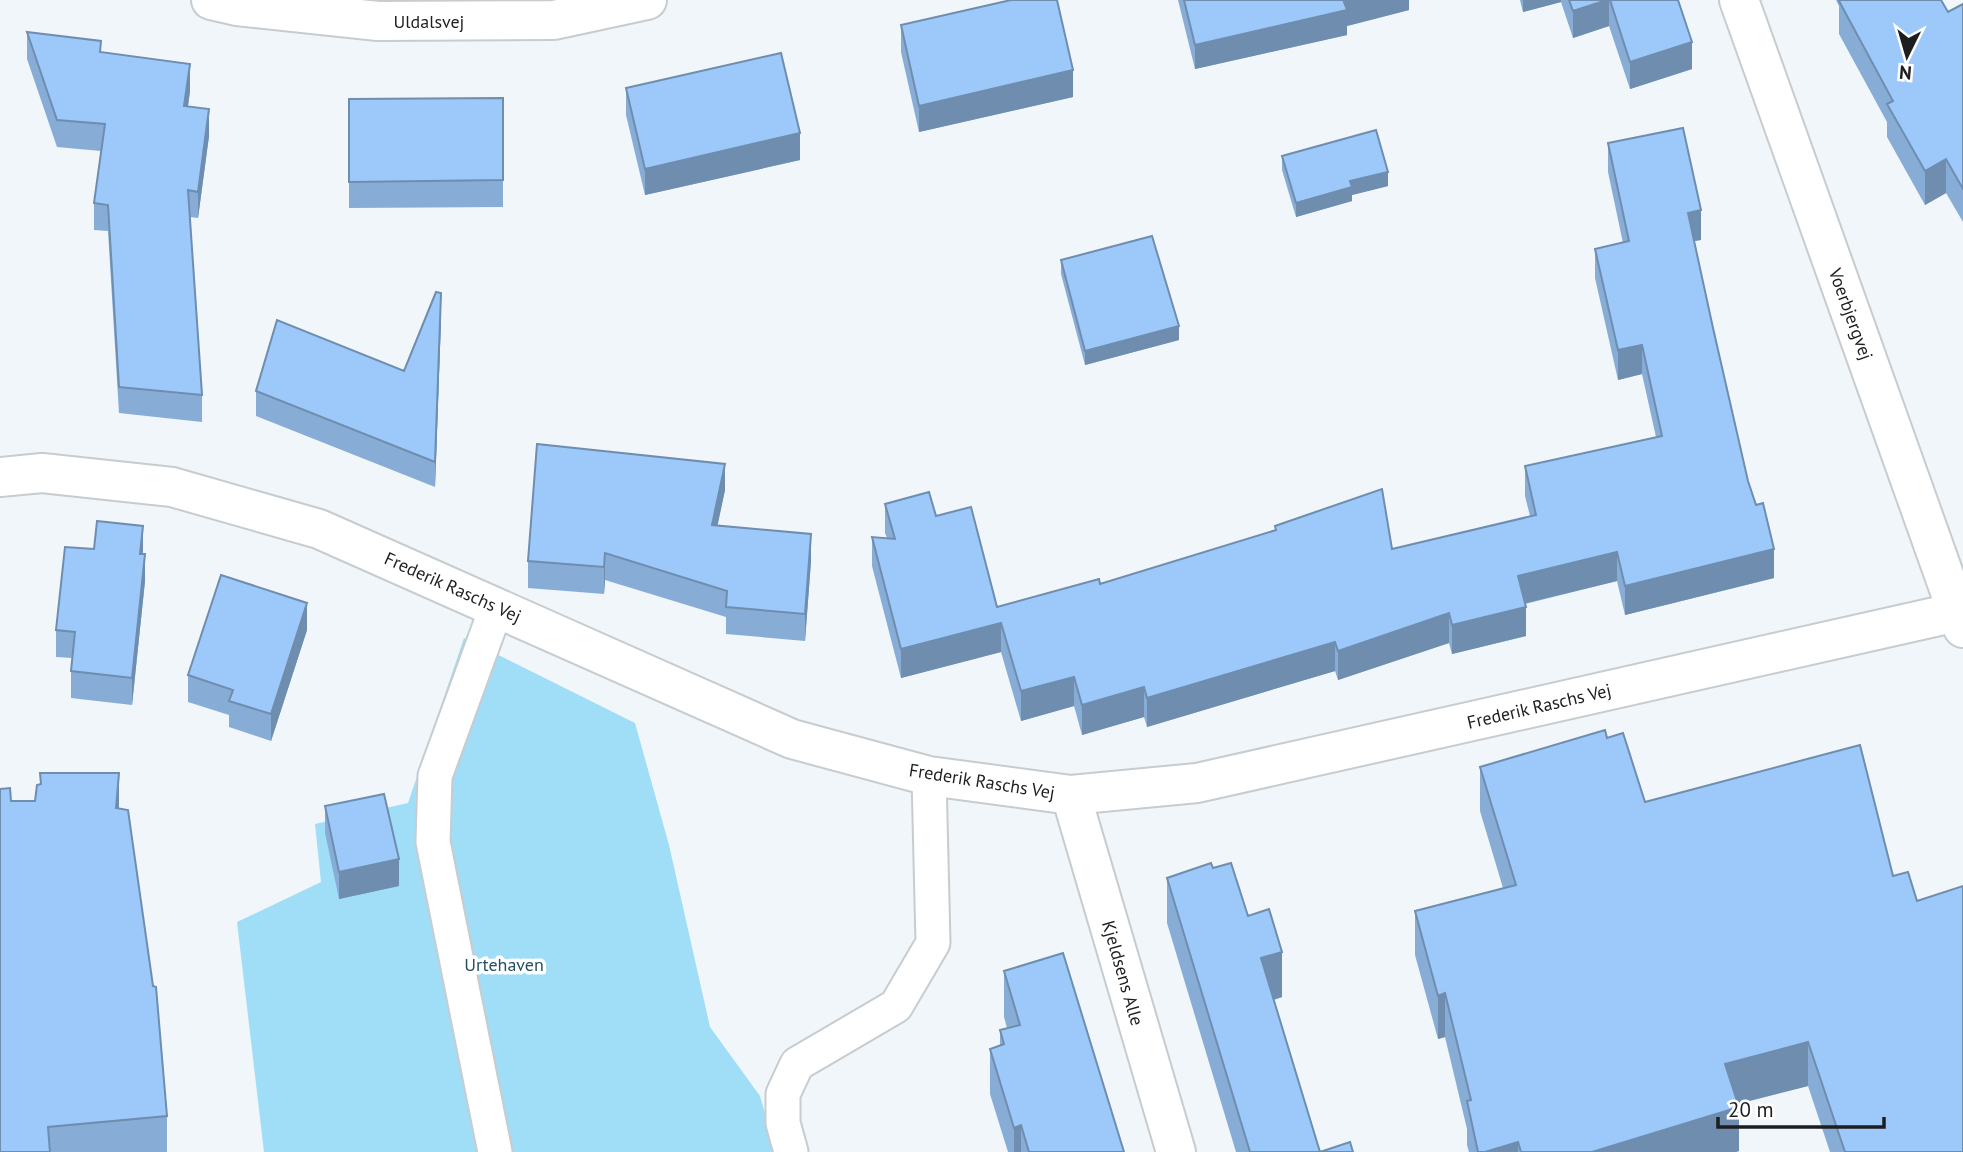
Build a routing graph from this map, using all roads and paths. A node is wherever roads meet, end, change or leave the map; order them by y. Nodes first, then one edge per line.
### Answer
1 (211, 0) edge
2 (647, 0) edge
3 (1738, 0) edge
4 (0, 477) edge
5 (497, 606) junction
6 (1960, 620) edge
7 (929, 776) junction
8 (1071, 795) junction
9 (495, 1152) edge
10 (791, 1152) edge
11 (1176, 1152) edge

1 - 2 street, Uldalsvej
3 - 6 street, Voerbjergvej
4 - 5 street, Frederik Raschs Vej
5 - 7 street, Frederik Raschs Vej
5 - 9 lane
6 - 8 street, Frederik Raschs Vej
7 - 8 street, Frederik Raschs Vej
7 - 10 lane
8 - 11 street, Kjeldsens Alle

